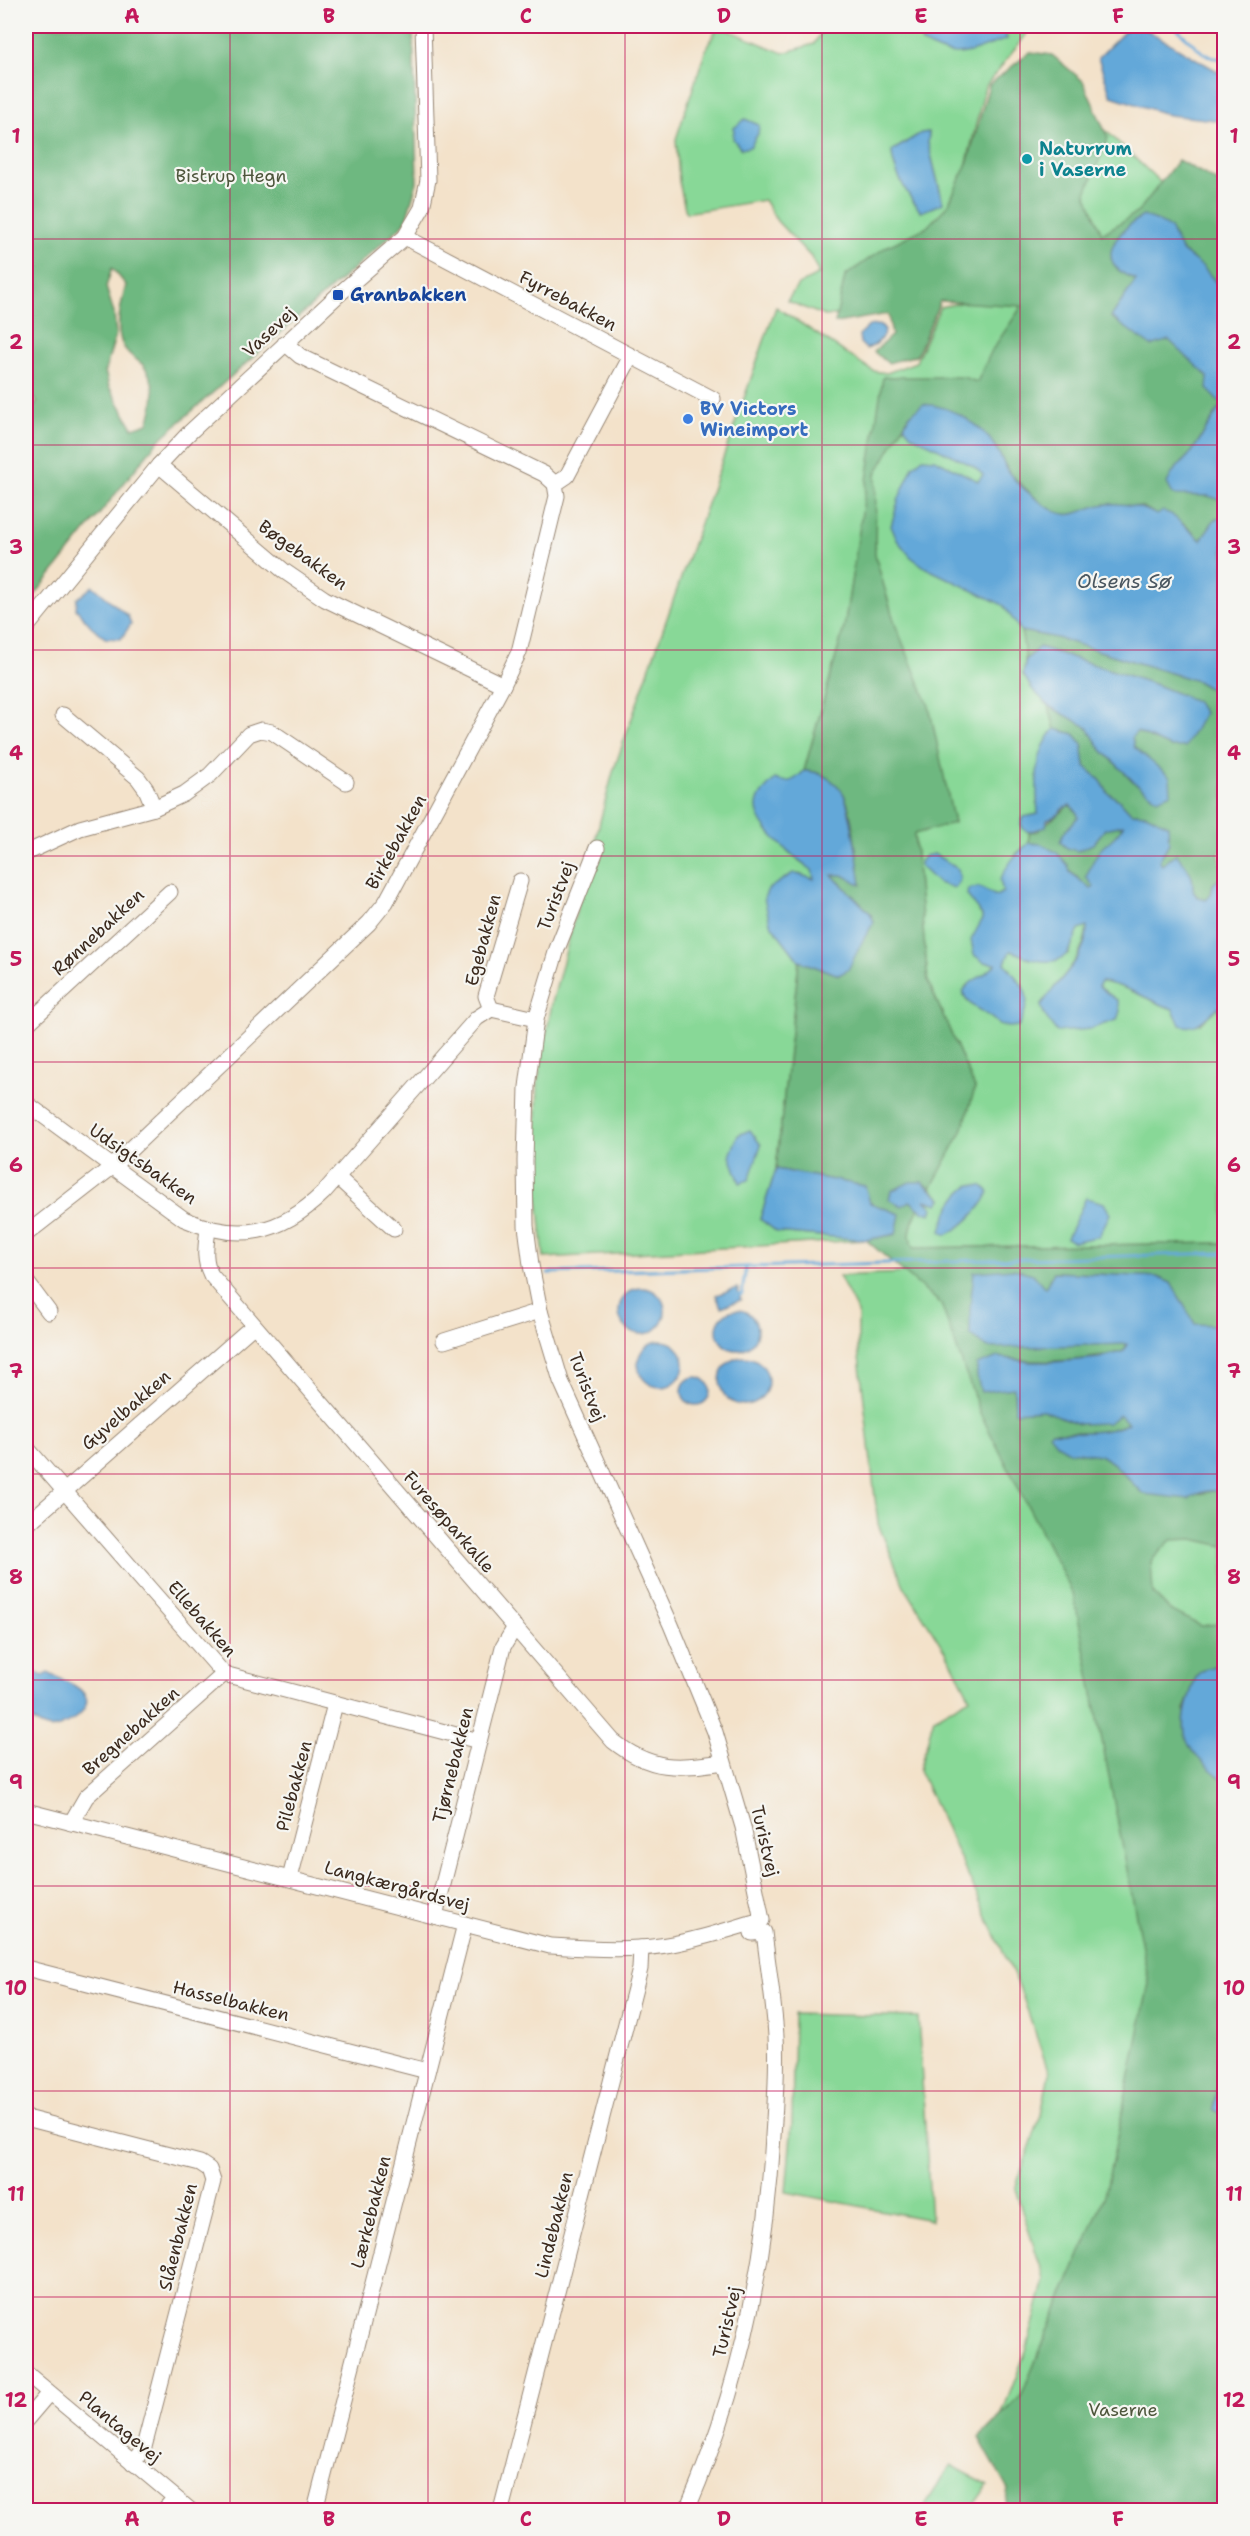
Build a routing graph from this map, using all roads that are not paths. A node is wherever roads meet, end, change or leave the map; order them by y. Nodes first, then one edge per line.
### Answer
1 (423, 26) edge
2 (405, 237) junction
3 (285, 344) junction
4 (631, 356) junction
5 (713, 399) dead end
6 (159, 465) junction
7 (555, 484) junction
8 (26, 628) edge
9 (503, 685) junction
10 (63, 715) dead end
11 (346, 782) dead end
12 (154, 808) junction
13 (597, 849) dead end
14 (26, 853) edge
15 (520, 881) dead end
16 (170, 892) dead end
17 (491, 1009) junction
18 (536, 1018) junction
19 (26, 1025) edge
20 (26, 1103) edge
21 (112, 1167) junction
22 (337, 1177) junction
23 (208, 1229) junction
24 (394, 1229) dead end
25 (26, 1234) edge
26 (26, 1281) edge
27 (540, 1311) junction
28 (49, 1312) dead end
29 (253, 1326) junction
30 (444, 1341) dead end
31 (26, 1447) edge
32 (64, 1490) junction
33 (26, 1525) edge
34 (515, 1627) junction
35 (224, 1674) junction
36 (335, 1704) junction
37 (479, 1741) junction
38 (723, 1762) junction
39 (26, 1811) edge
40 (71, 1823) junction
41 (290, 1878) junction
42 (435, 1916) junction
43 (762, 1920) joint
44 (465, 1924) junction
45 (752, 1934) dead end
46 (641, 1948) junction
47 (26, 1968) edge
48 (427, 2072) junction
49 (26, 2118) edge
50 (26, 2373) edge
51 (49, 2393) junction
52 (26, 2420) edge
53 (133, 2463) junction
54 (175, 2498) junction
55 (164, 2511) edge
56 (189, 2511) edge
57 (315, 2511) edge
58 (501, 2511) edge
59 (687, 2511) edge

1 - 2 street, Vasevej
2 - 3 street, Vasevej
2 - 4 street, Fyrrebakken
3 - 6 street, Vasevej
3 - 7 street
4 - 5 street, Fyrrebakken
4 - 7 street
6 - 8 street, Vasevej
6 - 9 street, Bøgebakken
7 - 9 street, Birkebakken
9 - 21 street, Birkebakken
10 - 12 street
11 - 12 street
12 - 14 street
13 - 18 street, Turistvej
15 - 17 street, Egebakken
16 - 19 street, Rønnebakken
17 - 18 street
17 - 22 street, Udsigtsbakken
18 - 27 street, Turistvej
20 - 21 street, Udsigtsbakken
21 - 23 street, Udsigtsbakken
21 - 25 street, Birkebakken
22 - 23 street, Udsigtsbakken
22 - 24 street
23 - 29 street, Furesøparkalle
26 - 28 street
27 - 30 street
27 - 38 street, Turistvej
29 - 32 street, Gyvelbakken
29 - 34 street, Furesøparkalle
31 - 32 street, Ellebakken
32 - 33 street, Gyvelbakken
32 - 35 street, Ellebakken
34 - 37 street, Tjørnebakken
34 - 38 street, Furesøparkalle
35 - 36 street, Ellebakken
35 - 40 street, Bregnebakken
36 - 37 street, Ellebakken
36 - 41 street, Pilebakken
37 - 42 street, Tjørnebakken
38 - 43 street, Turistvej
39 - 40 street, Langkærgårdsvej
40 - 41 street, Langkærgårdsvej
41 - 42 street, Langkærgårdsvej
42 - 44 street, Langkærgårdsvej
43 - 46 street, Langkærgårdsvej
44 - 46 street, Langkærgårdsvej
44 - 48 street, Lærkebakken
45 - 59 street, Turistvej
46 - 58 street, Lindebakken
47 - 48 street, Hasselbakken
48 - 57 street, Lærkebakken
49 - 53 street, Slåenbakken
50 - 51 street, Plantagevej
51 - 52 street
51 - 53 street, Plantagevej
53 - 54 street, Plantagevej
54 - 55 street
54 - 56 street, Plantagevej

